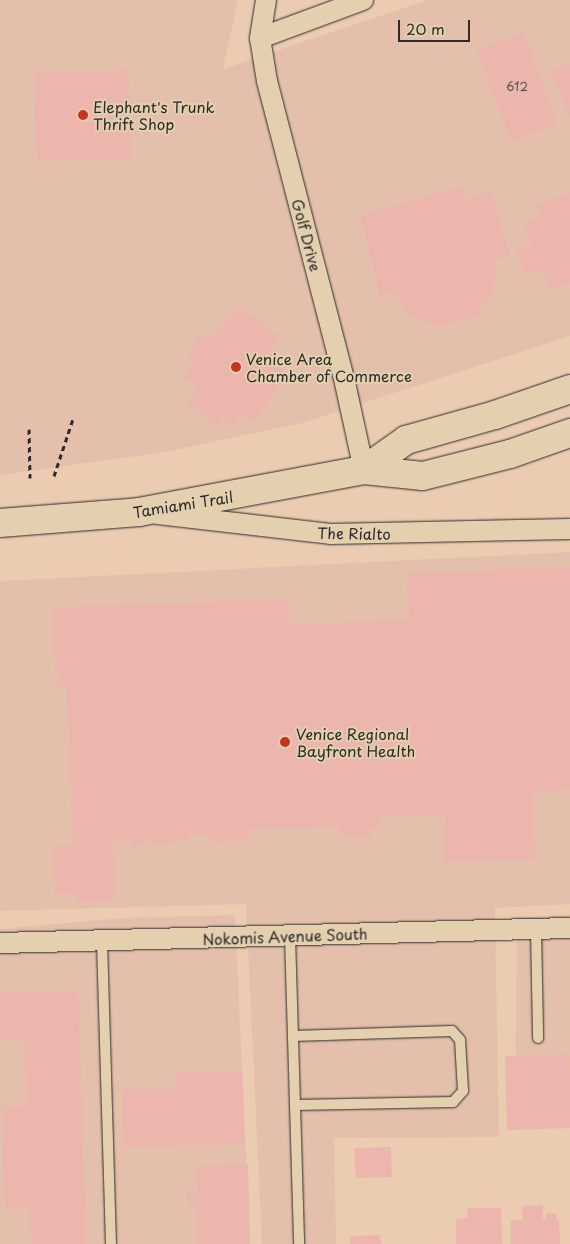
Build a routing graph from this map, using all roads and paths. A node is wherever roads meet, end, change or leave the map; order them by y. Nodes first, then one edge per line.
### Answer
1 (266, 0) edge
2 (364, 0) edge
3 (260, 38) junction
4 (570, 390) edge
5 (73, 419) dead end
6 (29, 429) dead end
7 (570, 433) edge
8 (364, 470) junction
9 (54, 476) dead end
10 (30, 478) dead end
11 (139, 512) junction
12 (0, 522) edge
13 (570, 529) edge
14 (570, 928) edge
15 (536, 929) junction
16 (290, 936) junction
17 (102, 941) junction
18 (0, 944) edge
19 (293, 1036) junction
20 (538, 1038) dead end
21 (295, 1105) junction
22 (111, 1244) edge
23 (299, 1244) edge

1 - 3 street, Golf Drive
2 - 3 street
3 - 8 street, Golf Drive
4 - 8 main road, Tamiami Trail
5 - 9 path
6 - 10 path
7 - 8 main road, Tamiami Trail
8 - 11 main road, Tamiami Trail
11 - 12 main road, Tamiami Trail
11 - 13 street, The Rialto
14 - 15 street, Nokomis Avenue South
15 - 16 street, Nokomis Avenue South
15 - 20 lane
16 - 17 street, Nokomis Avenue South
16 - 19 lane
17 - 18 street, Nokomis Avenue South
17 - 22 lane
19 - 21 lane
19 - 21 lane
21 - 23 lane

